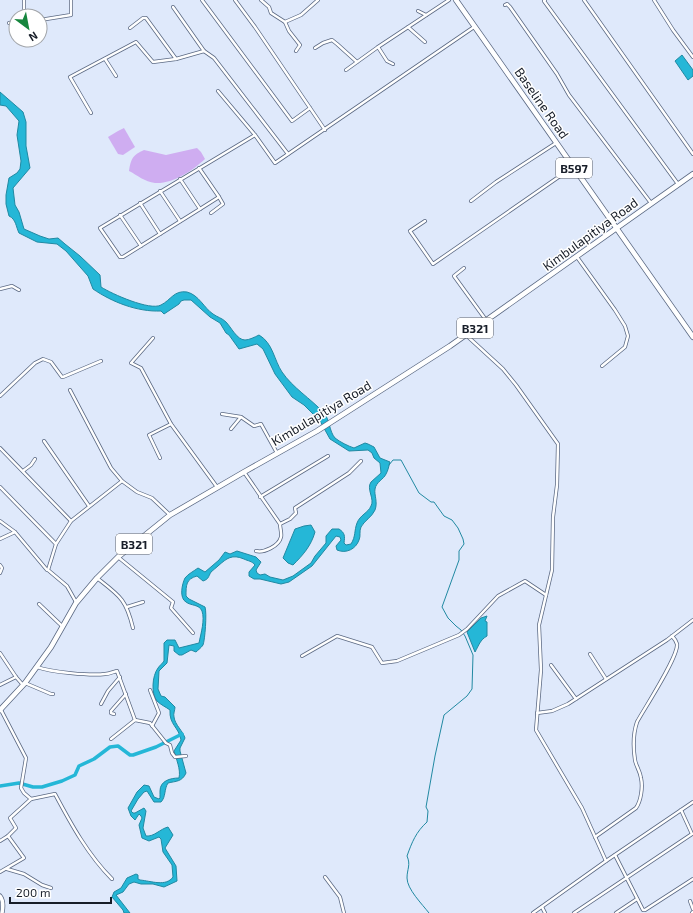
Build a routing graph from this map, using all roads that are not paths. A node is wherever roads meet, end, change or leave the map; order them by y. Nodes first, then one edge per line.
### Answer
1 (71, 0) edge
2 (202, 0) edge
3 (235, 0) edge
4 (261, 0) edge
5 (318, 0) edge
6 (449, 0) edge
7 (456, 0) edge
8 (545, 0) edge
9 (584, 0) edge
10 (654, 0) edge
11 (505, 5) dead end
12 (173, 7) dead end
13 (418, 11) dead end
14 (426, 15) junction
15 (48, 19) edge
16 (285, 22) junction
17 (408, 27) junction
18 (474, 27) junction
19 (130, 28) dead end
20 (425, 42) dead end
21 (378, 47) junction
22 (315, 48) dead end
23 (204, 51) junction
24 (296, 51) dead end
25 (693, 57) edge
26 (176, 58) junction
27 (105, 59) junction
28 (357, 62) junction
29 (393, 64) dead end
30 (346, 70) dead end
31 (116, 76) dead end
32 (218, 91) dead end
33 (310, 108) junction
34 (91, 113) dead end
35 (325, 130) junction
36 (255, 135) junction
37 (556, 142) junction
38 (288, 154) junction
39 (693, 154) edge
40 (573, 167) junction
41 (199, 168) junction
42 (693, 174) edge
43 (180, 179) junction
44 (678, 184) junction
45 (160, 191) junction
46 (219, 197) junction
47 (471, 201) dead end
48 (140, 203) junction
49 (651, 203) junction
50 (200, 209) junction
51 (211, 213) dead end
52 (120, 215) junction
53 (425, 220) dead end
54 (180, 221) junction
55 (616, 228) junction
56 (160, 234) junction
57 (140, 246) junction
58 (576, 257) junction
59 (464, 268) dead end
60 (0, 289) edge
61 (19, 290) dead end
62 (486, 320) junction
63 (466, 334) junction
64 (693, 336) edge
65 (153, 338) dead end
66 (101, 360) dead end
67 (602, 366) dead end
68 (70, 390) dead end
69 (0, 396) edge
70 (222, 414) dead end
71 (241, 417) junction
72 (171, 424) junction
73 (231, 429) dead end
74 (44, 441) dead end
75 (0, 448) edge
76 (278, 453) junction
77 (328, 456) dead end
78 (160, 458) dead end
79 (35, 460) dead end
80 (361, 461) dead end
81 (31, 465) junction
82 (35, 467) dead end
83 (23, 471) junction
84 (244, 472) junction
85 (122, 481) junction
86 (0, 487) edge
87 (217, 487) junction
88 (260, 497) junction
89 (89, 506) junction
90 (170, 515) junction
91 (0, 521) edge
92 (71, 521) junction
93 (280, 524) junction
94 (15, 532) junction
95 (0, 539) edge
96 (56, 544) junction
97 (256, 551) dead end
98 (118, 557) junction
99 (0, 565) edge
100 (48, 570) junction
101 (0, 573) edge
102 (97, 578) junction
103 (546, 595) junction
104 (76, 602) junction
105 (143, 602) dead end
106 (39, 604) dead end
107 (126, 607) junction
108 (693, 621) edge
109 (62, 626) junction
110 (133, 628) dead end
111 (193, 634) dead end
112 (672, 636) junction
113 (0, 653) edge
114 (590, 654) dead end
115 (302, 656) dead end
116 (551, 665) dead end
117 (37, 667) junction
118 (16, 677) junction
119 (120, 677) junction
120 (606, 679) junction
121 (24, 684) junction
122 (0, 685) edge
123 (150, 690) dead end
124 (53, 694) dead end
125 (126, 694) junction
126 (576, 698) junction
127 (101, 704) dead end
128 (0, 709) edge
129 (537, 713) junction
130 (114, 714) dead end
131 (135, 720) junction
132 (152, 726) junction
133 (111, 739) dead end
134 (186, 756) dead end
135 (31, 799) junction
136 (693, 802) edge
137 (682, 810) junction
138 (8, 836) junction
139 (595, 837) junction
140 (0, 841) edge
141 (615, 855) junction
142 (606, 861) junction
143 (6, 869) junction
144 (0, 872) edge
145 (325, 877) dead end
146 (625, 878) junction
147 (112, 879) dead end
148 (693, 879) edge
149 (51, 888) dead end
150 (0, 896) edge
151 (637, 899) junction
152 (690, 901) dead end
153 (542, 906) junction
154 (693, 909) edge
155 (2, 913) edge
156 (344, 913) edge
157 (533, 913) edge
158 (545, 913) edge
159 (574, 913) edge
160 (616, 913) edge

1 - 15 street
2 - 33 street
3 - 33 street
4 - 16 street
5 - 16 street
6 - 14 street
7 - 18 main road, Baseline Road / B597
8 - 44 street
9 - 39 street
10 - 25 street
11 - 49 street
12 - 23 street
13 - 14 street
14 - 17 street
16 - 24 street
17 - 20 street
17 - 21 street
18 - 35 street
18 - 37 main road, Baseline Road / B597
19 - 26 street
21 - 28 street
21 - 29 street
22 - 28 street
23 - 26 street
23 - 38 street
26 - 27 street
27 - 31 street
27 - 34 street
28 - 30 street
32 - 36 street
33 - 35 street
35 - 38 street
36 - 38 street
36 - 41 street
37 - 40 main road, Baseline Road / B597
37 - 47 street
40 - 53 street
40 - 55 main road, Baseline Road / B597
41 - 43 street
41 - 46 street
42 - 44 main road, Kimbulapitiya Road / B321
43 - 45 street
43 - 50 street
44 - 49 main road, Kimbulapitiya Road / B321
45 - 48 street
45 - 54 street
46 - 50 street
46 - 51 street
48 - 52 street
48 - 56 street
49 - 55 main road, Kimbulapitiya Road / B321
50 - 54 street
52 - 57 street
52 - 57 street
54 - 56 street
55 - 58 main road, Kimbulapitiya Road / B321
55 - 64 main road, Baseline Road / B597
56 - 57 street
58 - 62 main road, Kimbulapitiya Road / B321
58 - 67 street
59 - 62 street
60 - 61 street
62 - 63 main road, Kimbulapitiya Road / B321
63 - 76 main road, Kimbulapitiya Road / B321
63 - 103 street
65 - 72 street
66 - 69 street
68 - 85 street
70 - 71 street
71 - 73 street
71 - 76 street
72 - 78 street
72 - 87 street
74 - 89 street
75 - 83 street
76 - 84 main road, Kimbulapitiya Road / B321
77 - 88 street
79 - 81 street
80 - 93 street
81 - 82 street
81 - 83 street
83 - 92 street
84 - 87 main road, Kimbulapitiya Road / B321
84 - 88 street
85 - 89 street
85 - 90 street
86 - 96 street
87 - 90 main road, Kimbulapitiya Road / B321
88 - 93 street
89 - 92 street
90 - 98 main road, Kimbulapitiya Road / B321
91 - 94 street
92 - 96 street
93 - 97 street
94 - 95 street
94 - 100 street
96 - 100 street
98 - 102 main road, Kimbulapitiya Road / B321
98 - 111 street
99 - 101 street
100 - 104 street
102 - 104 main road, Kimbulapitiya Road / B321
102 - 107 street
103 - 115 street
103 - 129 street
104 - 109 main road, Kimbulapitiya Road / B321
105 - 107 street
106 - 109 street
107 - 110 street
108 - 112 street
109 - 117 main road, Kimbulapitiya Road / B321
112 - 120 street
112 - 139 street
113 - 118 street
114 - 120 street
116 - 126 street
117 - 119 street
117 - 121 main road, Kimbulapitiya Road / B321
118 - 121 street
118 - 122 street
119 - 125 street
119 - 127 street
120 - 126 street
121 - 124 street
121 - 128 main road, Kimbulapitiya Road / B321
123 - 132 street
125 - 130 street
125 - 131 street
126 - 129 street
128 - 135 street
129 - 139 street
131 - 132 street
131 - 133 street
132 - 134 street
135 - 138 street
135 - 147 street
136 - 137 street
137 - 141 street
137 - 146 street
138 - 140 street
138 - 143 street
139 - 142 street
141 - 142 street
141 - 146 street
142 - 153 street
143 - 144 street
143 - 149 street
145 - 156 street
146 - 151 street
146 - 159 street
148 - 151 street
150 - 155 street
151 - 160 street
152 - 154 street
153 - 157 street
153 - 158 street

